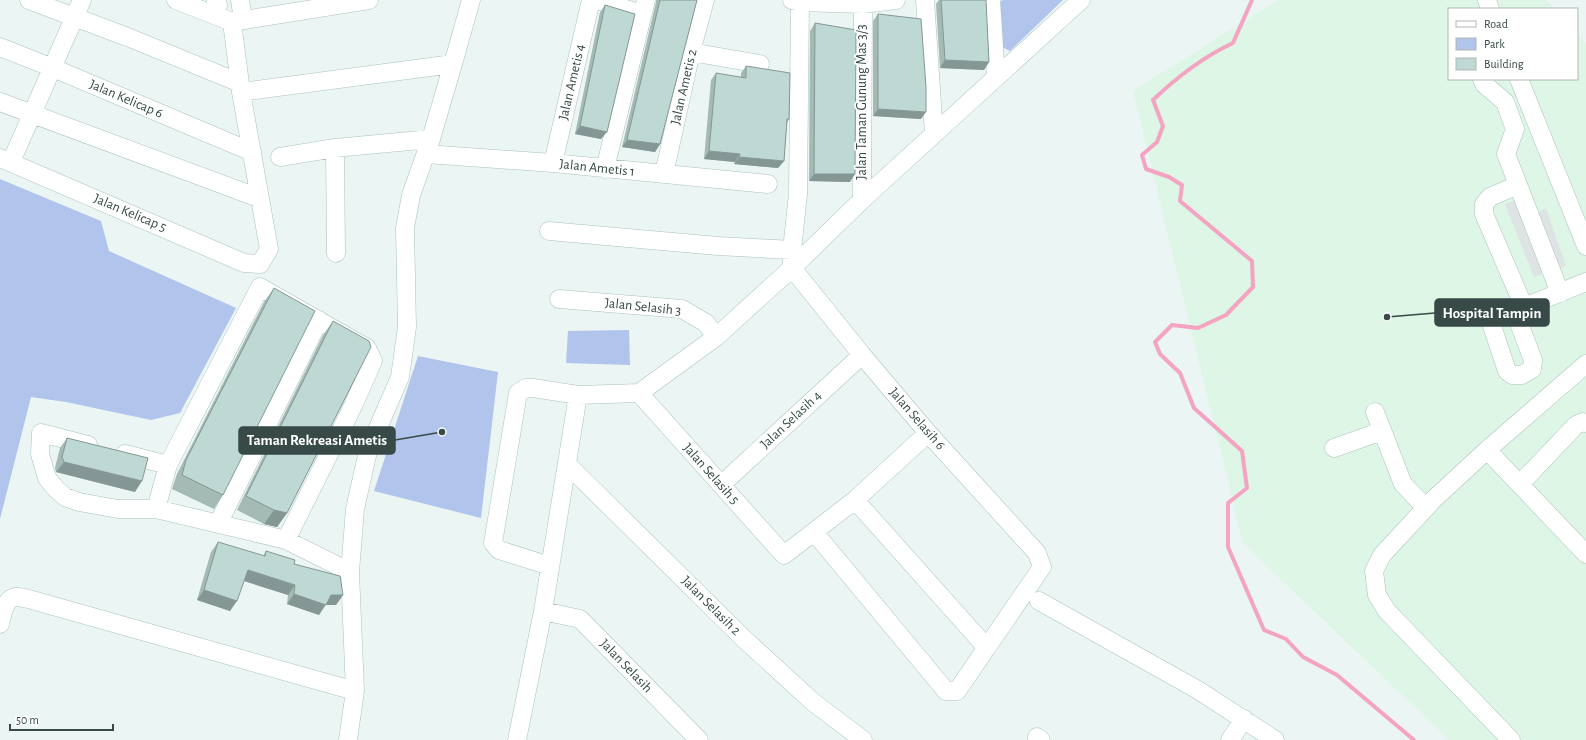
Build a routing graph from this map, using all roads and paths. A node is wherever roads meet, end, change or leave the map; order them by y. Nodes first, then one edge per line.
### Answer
1 (29, 0) edge
2 (82, 0) edge
3 (240, 0) edge
4 (591, 0) edge
5 (596, 0) edge
6 (705, 0) edge
7 (896, 0) edge
8 (925, 0) edge
9 (991, 0) edge
10 (1081, 0) edge
11 (180, 1) edge
12 (360, 1) edge
13 (465, 1) edge
14 (797, 1) edge
15 (862, 4) junction
16 (298, 5) edge
17 (215, 7) edge
18 (644, 7) edge
19 (75, 18) junction
20 (238, 21) junction
21 (0, 47) edge
22 (691, 52) junction
23 (453, 64) junction
24 (760, 64) dead end
25 (53, 68) junction
26 (996, 77) junction
27 (1482, 80) edge
28 (1519, 80) edge
29 (241, 87) junction
30 (0, 102) edge
31 (32, 115) junction
32 (934, 134) junction
33 (428, 146) junction
34 (335, 148) junction
35 (252, 152) junction
36 (280, 157) dead end
37 (6, 160) edge
38 (553, 163) junction
39 (605, 169) junction
40 (664, 174) junction
41 (768, 184) dead end
42 (1518, 185) junction
43 (259, 198) junction
44 (862, 200) junction
45 (549, 231) dead end
46 (1586, 246) edge
47 (792, 250) junction
48 (336, 252) dead end
49 (792, 268) junction
50 (1586, 282) edge
51 (1560, 293) junction
52 (560, 299) dead end
53 (319, 320) junction
54 (716, 337) junction
55 (862, 355) junction
56 (1584, 370) edge
57 (639, 393) junction
58 (578, 395) junction
59 (1375, 412) dead end
60 (1586, 423) edge
61 (1382, 431) junction
62 (928, 433) junction
63 (1334, 448) dead end
64 (1487, 450) junction
65 (567, 464) junction
66 (168, 465) junction
67 (1520, 484) junction
68 (721, 485) junction
69 (855, 500) junction
70 (1425, 507) junction
71 (156, 509) junction
72 (218, 524) junction
73 (814, 532) junction
74 (286, 540) junction
75 (1586, 554) edge
76 (550, 566) junction
77 (350, 572) junction
78 (1039, 601) dead end
79 (543, 611) junction
80 (0, 624) edge
81 (987, 648) junction
82 (356, 691) junction
83 (1244, 719) junction
84 (348, 740) edge
85 (517, 740) edge
86 (699, 740) edge
87 (864, 740) edge
88 (1230, 740) edge
89 (1276, 740) edge
90 (1511, 740) edge

1 - 19 street
2 - 19 street
3 - 20 street
4 - 38 street, Jalan Ametis 4
5 - 18 street
6 - 22 street, Jalan Ametis 2
7 - 15 street
8 - 32 street
9 - 26 street
10 - 26 street
11 - 17 street
12 - 16 street
13 - 23 street
14 - 15 street
14 - 47 street
15 - 44 street, Jalan Taman Gunung Mas 3/3
16 - 20 street
17 - 20 street
18 - 39 street
19 - 25 street
19 - 29 street
20 - 29 street
21 - 25 street, Jalan Kelicap 6
22 - 24 street
22 - 40 street, Jalan Ametis 2
23 - 29 street
23 - 33 street
25 - 31 street
25 - 35 street, Jalan Kelicap 6
26 - 32 street
27 - 42 street
28 - 46 street
29 - 35 street
30 - 31 street
31 - 37 street
31 - 43 street
32 - 44 street
33 - 34 street, Jalan Ametis 1
33 - 38 street, Jalan Ametis 1
33 - 77 street
34 - 36 street, Jalan Ametis 1
34 - 48 street
35 - 43 street
37 - 43 street, Jalan Kelicap 5
38 - 39 street, Jalan Ametis 1
39 - 40 street, Jalan Ametis 1
40 - 41 street, Jalan Ametis 1
42 - 51 street
42 - 51 street
44 - 49 street
45 - 47 street
47 - 49 street
49 - 54 street
49 - 55 street, Jalan Selasih 6
50 - 51 street
52 - 54 street, Jalan Selasih 3
53 - 66 street
53 - 72 street
53 - 74 street
54 - 57 street
55 - 62 street, Jalan Selasih 6
55 - 68 street, Jalan Selasih 4
56 - 64 street
57 - 58 street
57 - 68 street, Jalan Selasih 5
58 - 65 street
58 - 76 street
59 - 61 street
60 - 67 street
61 - 63 street
61 - 70 street
62 - 69 street
62 - 81 street, Jalan Selasih 6
64 - 67 street
64 - 70 street
65 - 76 street
65 - 87 street, Jalan Selasih 2
66 - 71 street
66 - 71 street
67 - 75 street
68 - 73 street, Jalan Selasih 5
69 - 73 street
69 - 81 street
70 - 90 street
71 - 72 street
72 - 74 street
73 - 81 street
74 - 77 street
76 - 79 street
77 - 82 street
78 - 83 street
79 - 85 street
79 - 86 street, Jalan Selasih
80 - 82 street
82 - 84 street
83 - 88 street
83 - 89 street

